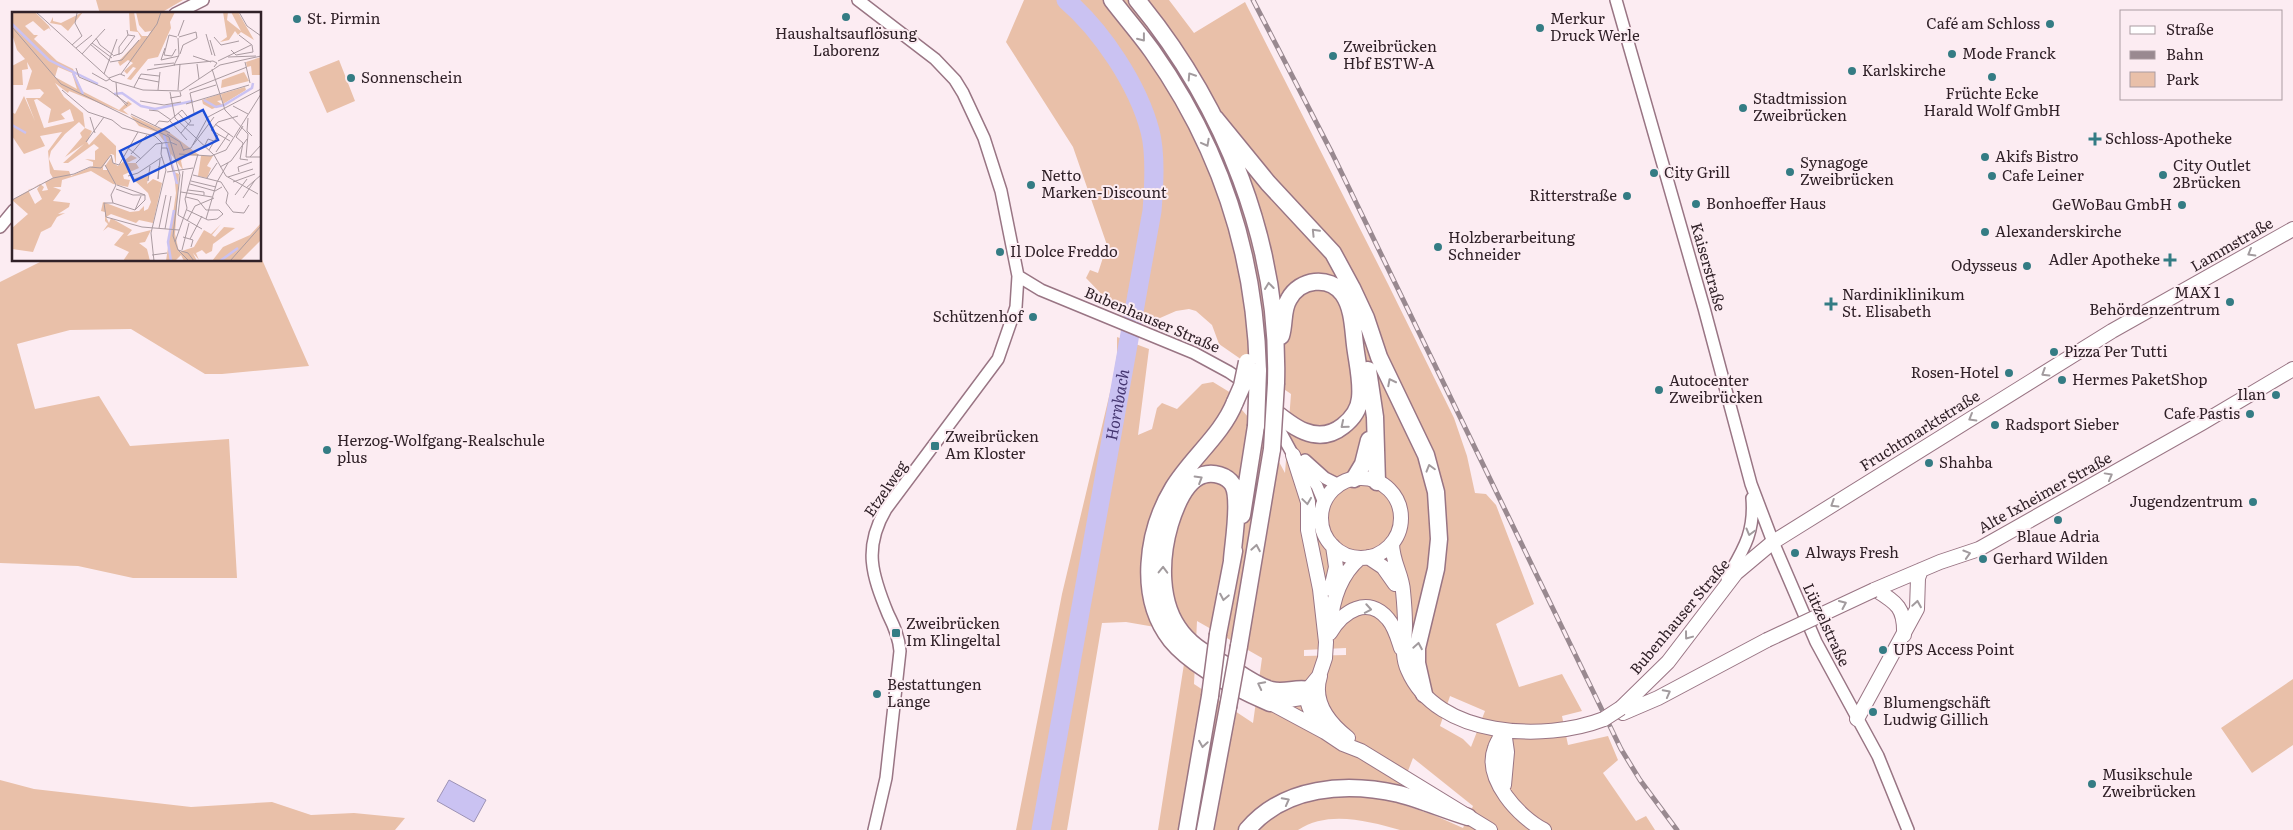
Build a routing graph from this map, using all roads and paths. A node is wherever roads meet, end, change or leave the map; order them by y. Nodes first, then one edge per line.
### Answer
1 (203, 0) edge
2 (858, 0) edge
3 (1112, 0) edge
4 (1137, 0) edge
5 (1616, 0) edge
6 (179, 12) edge
7 (1215, 118) junction
8 (12, 212) edge
9 (0, 227) edge
10 (2293, 229) edge
11 (1018, 276) junction
12 (2162, 303) joint
13 (1360, 305) junction
14 (1355, 347) junction
15 (1276, 352) junction
16 (1252, 366) junction
17 (2293, 369) edge
18 (1264, 403) junction
19 (1281, 432) junction
20 (1293, 455) junction
21 (1346, 482) junction
22 (1377, 482) junction
23 (1751, 484) junction
24 (1324, 503) junction
25 (1773, 542) junction
26 (1392, 543) junction
27 (1333, 546) junction
28 (1364, 557) junction
29 (1232, 560) junction
30 (1921, 570) junction
31 (1875, 590) junction
32 (1716, 597) junction
33 (1403, 600) junction
34 (1326, 632) junction
35 (1904, 636) junction
36 (1404, 657) junction
37 (1313, 692) junction
38 (1424, 694) junction
39 (1270, 703) junction
40 (1622, 710) junction
41 (1857, 719) junction
42 (1504, 731) junction
43 (1325, 732) junction
44 (1361, 751) junction
45 (1402, 787) junction
46 (1468, 817) joint
47 (874, 830) edge
48 (1187, 830) edge
49 (1205, 830) edge
50 (1247, 830) edge
51 (1490, 830) edge
52 (1544, 830) edge
53 (1908, 830) edge

1 - 6 street
2 - 11 street, Etzelweg
3 -> 16 highway
7 -> 4 highway
5 - 23 street, Kaiserstraße
13 -> 7 highway
15 -> 7 highway
8 - 9 street
10 -> 12 main road, Lammstraße
11 - 18 street, Bubenhauser Straße
11 - 47 street, Etzelweg
12 -> 25 main road, Fruchtmarktstraße
13 - 22 highway
38 -> 13 highway
14 - 15 highway
14 -> 18 highway
14 - 21 highway
49 -> 15 highway, bridge
16 - 29 highway, bridge
16 - 39 highway, bridge
30 -> 17 main road, Alte Ixheimer Straße
18 - 19 street, Bubenhauser Straße
19 - 20 street, Bubenhauser Straße
19 - 21 street, Bubenhauser Straße
20 - 24 street, Bubenhauser Straße
20 -> 34 main road
21 - 22 main road
21 - 24 main road
22 - 26 main road
23 - 25 street, Kaiserstraße
23 -> 32 street
24 - 27 main road
25 - 32 main road, Bubenhauser Straße
25 - 41 street, Lützelstraße
26 - 28 main road
26 - 33 main road
27 - 28 main road
27 - 34 main road
28 - 33 main road
28 - 34 main road
37 -> 29 highway
29 -> 48 highway, bridge
30 - 31 main road, Alte Ixheimer Straße
35 -> 30 main road
31 - 35 main road
40 -> 31 main road, Alte Ixheimer Straße, bridge
32 -> 40 main road, Bubenhauser Straße
33 - 36 main road
34 -> 36 main road
34 - 37 main road
35 - 41 main road
36 - 38 main road
37 - 39 main road
37 - 43 main road
37 - 44 main road
38 - 42 main road
39 - 43 main road
40 - 42 main road, Alte Ixheimer Straße, bridge
41 - 53 street, Lützelstraße
42 - 52 main road
43 - 44 main road
44 - 45 main road
45 - 46 highway
50 -> 45 highway
46 - 51 main road

